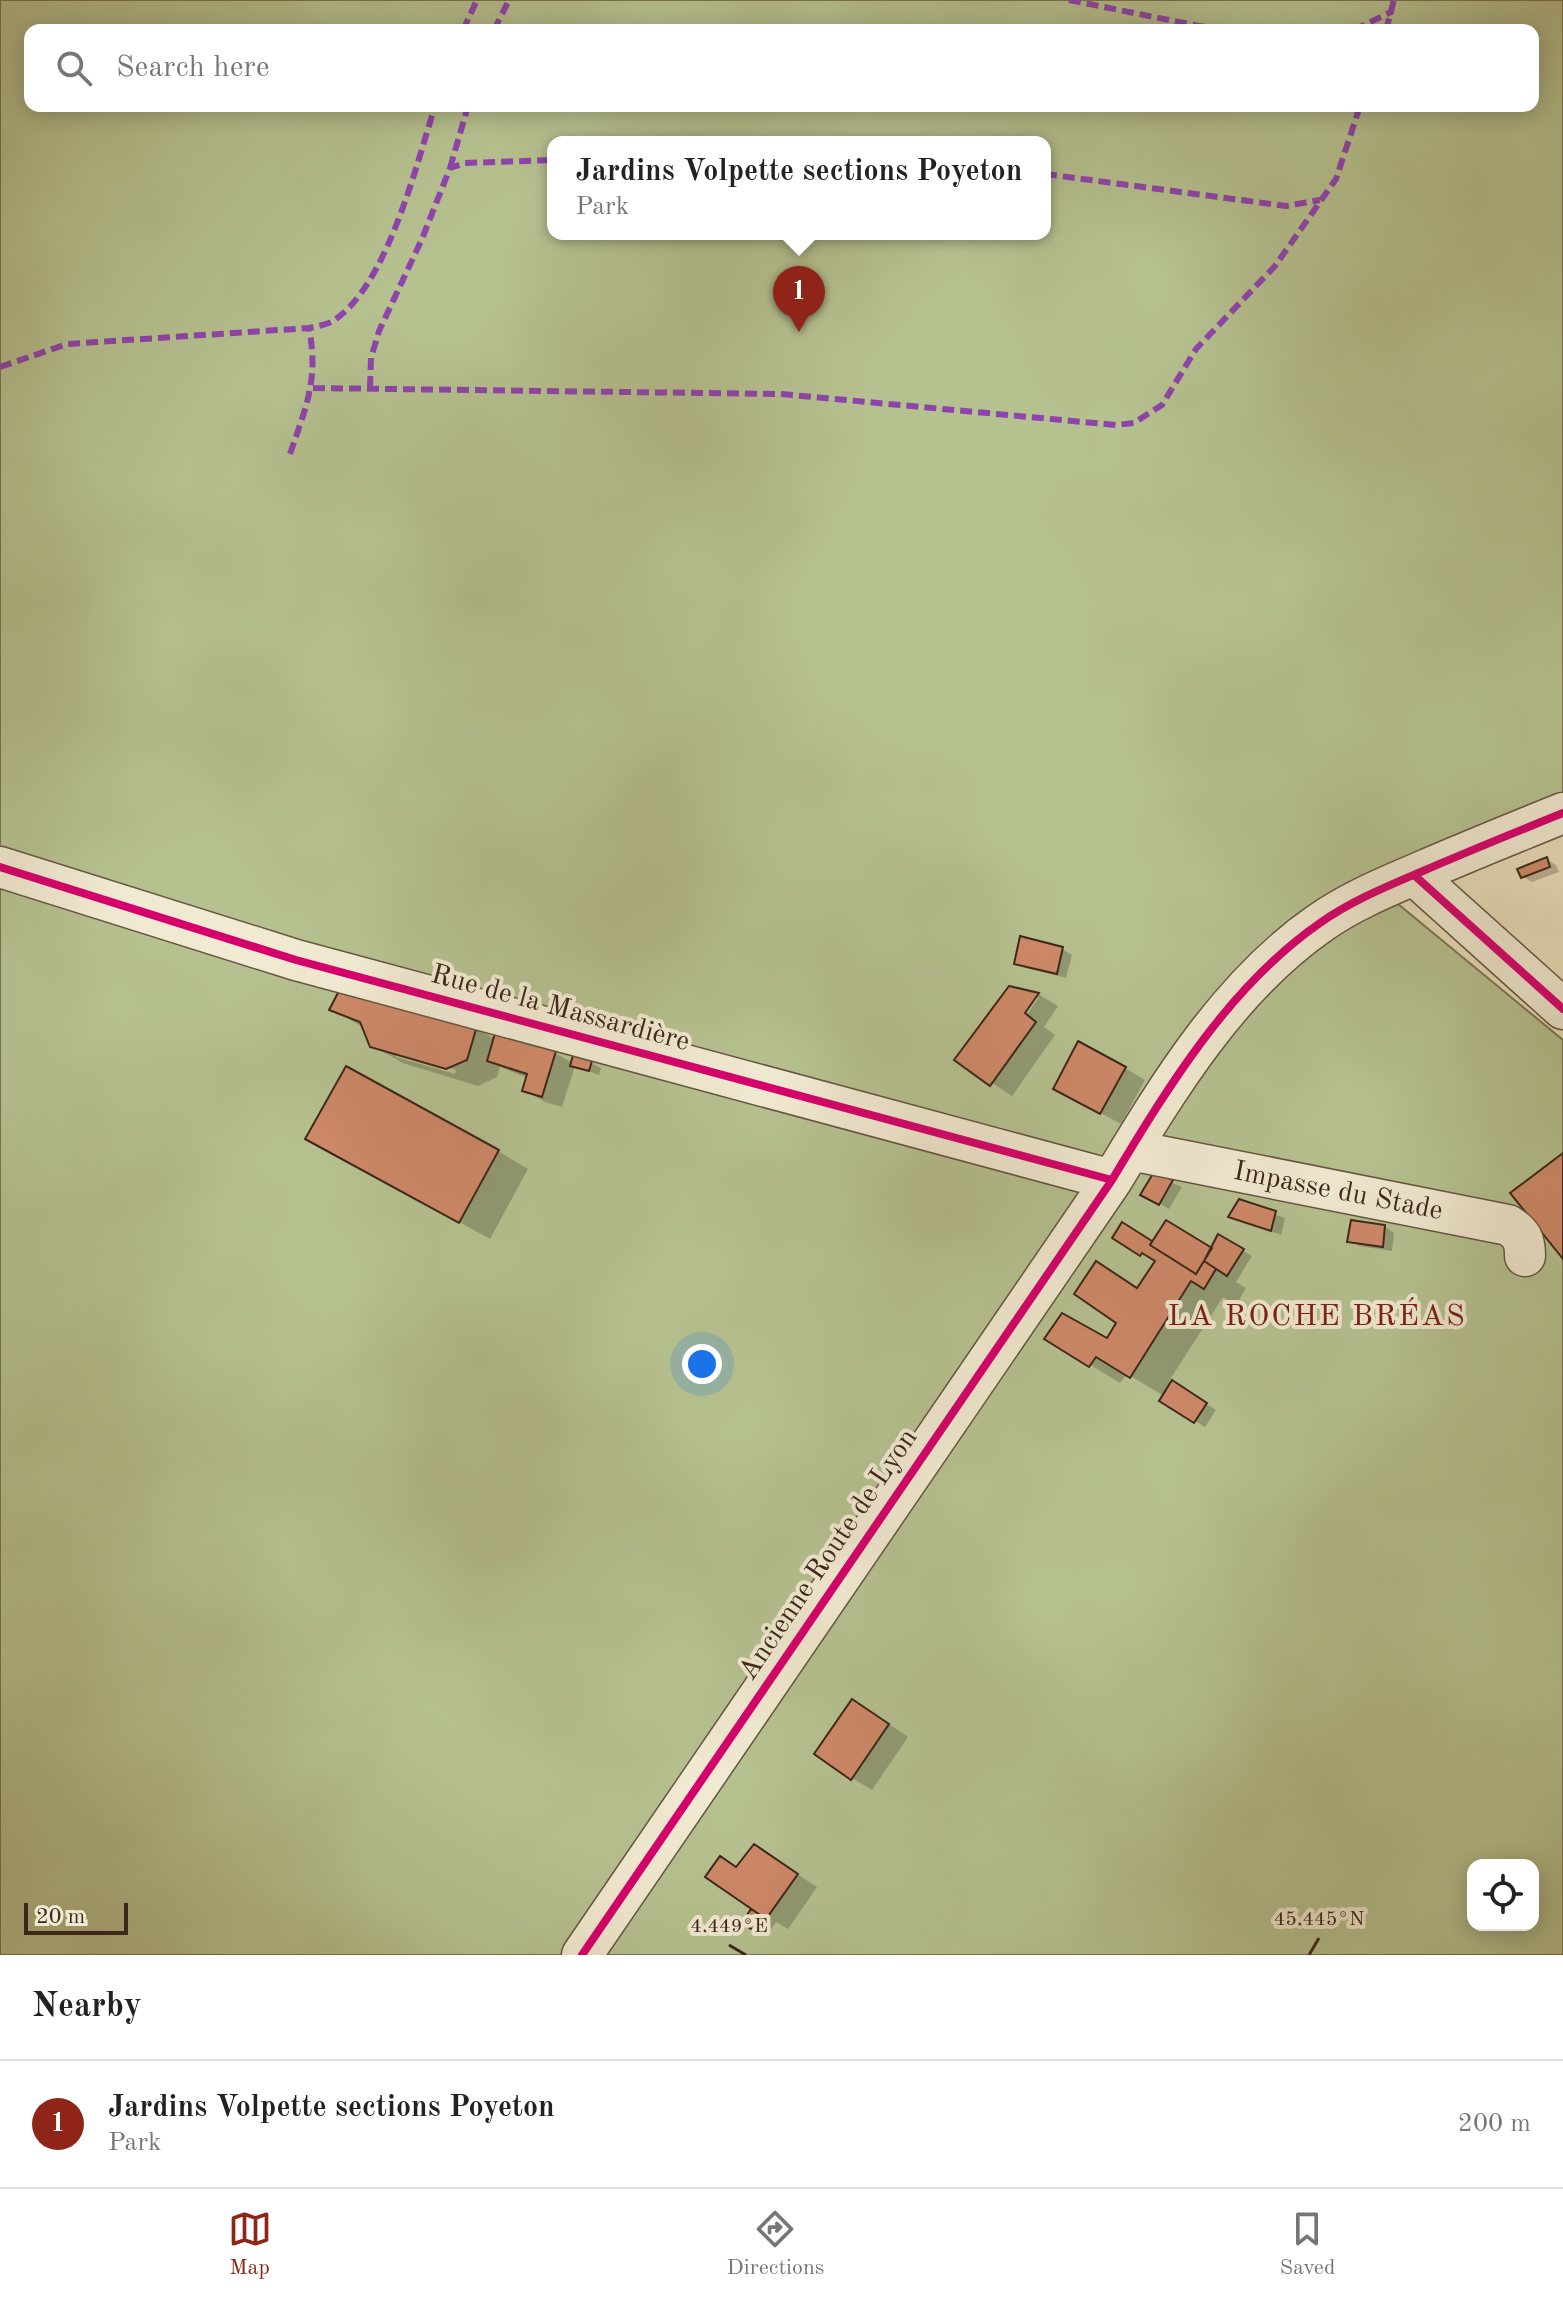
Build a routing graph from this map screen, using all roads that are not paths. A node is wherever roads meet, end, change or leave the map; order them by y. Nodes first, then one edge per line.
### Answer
1 (1563, 813) edge
2 (0, 867) edge
3 (1414, 875) junction
4 (1563, 1009) edge
5 (1121, 1165) junction
6 (1525, 1256) dead end
7 (582, 1955) edge

1 - 3 street, Ancienne Route de Lyon
2 - 5 street, Rue de la Massardière
3 - 4 street
3 - 5 street, Ancienne Route de Lyon
5 - 6 street, Impasse du Stade
5 - 7 street, Ancienne Route de Lyon

